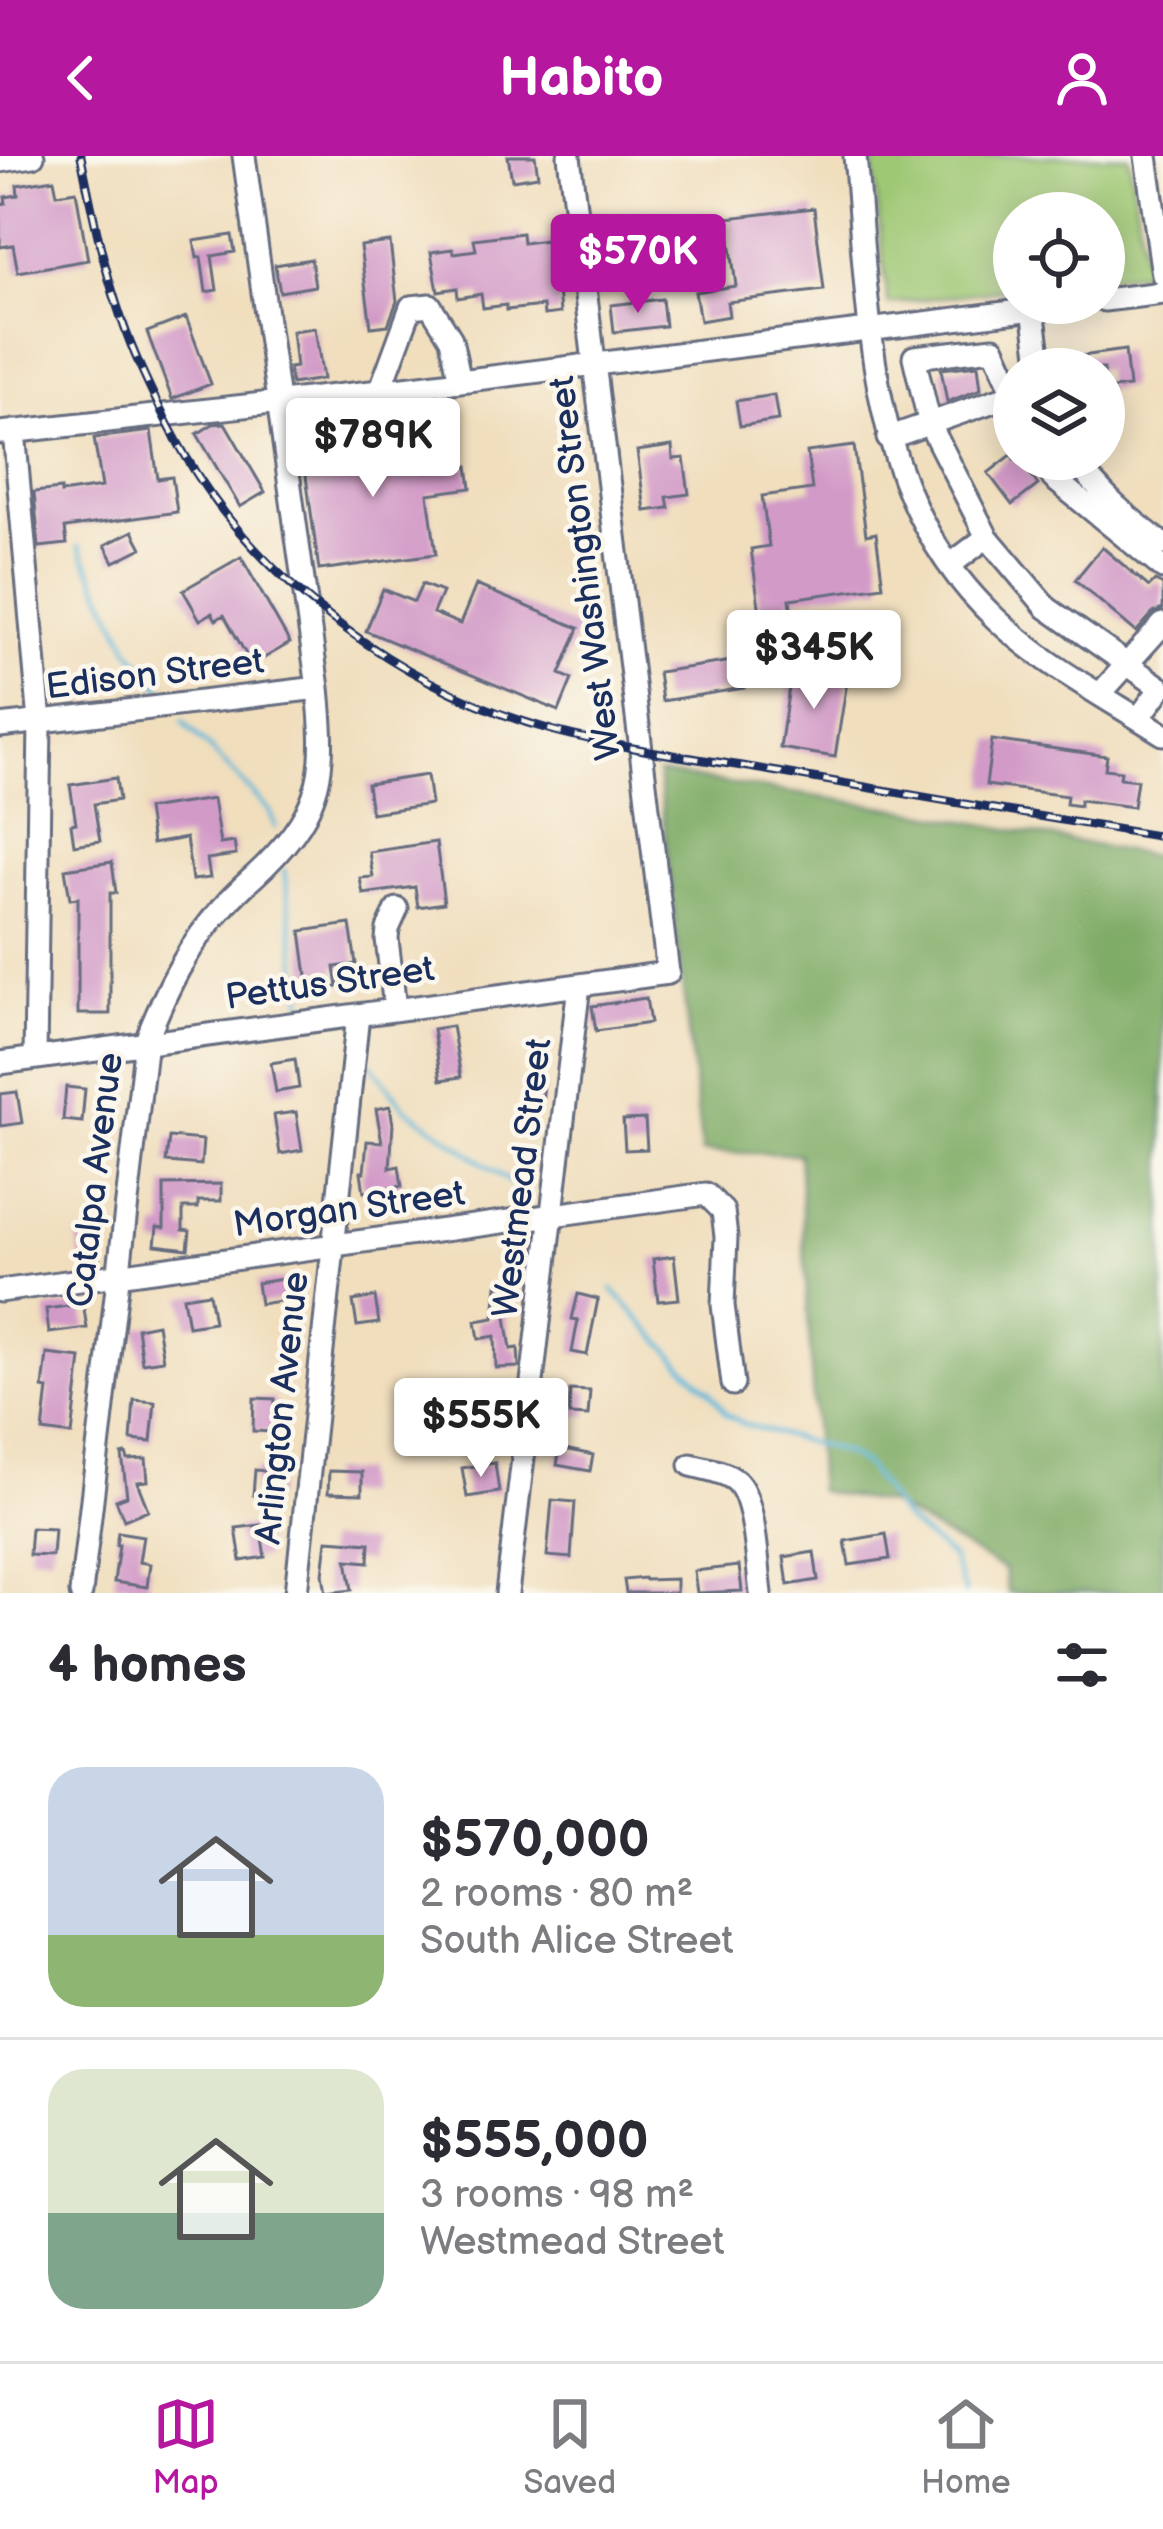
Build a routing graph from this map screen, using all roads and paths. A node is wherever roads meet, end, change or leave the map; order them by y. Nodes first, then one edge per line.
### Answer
1 (33, 156) edge
2 (244, 156) edge
3 (569, 156) edge
4 (855, 156) edge
5 (1146, 156) edge
6 (6, 159) edge
7 (1163, 275) edge
8 (1163, 293) edge
9 (1125, 298) edge
10 (993, 314) edge
11 (957, 319) junction
12 (872, 329) junction
13 (993, 348) edge
14 (959, 352) junction
15 (595, 364) junction
16 (460, 381) junction
17 (380, 391) junction
18 (277, 400) junction
19 (993, 402) edge
20 (930, 425) junction
21 (7, 432) edge
22 (888, 438) junction
23 (1055, 480) edge
24 (1091, 480) edge
25 (987, 537) junction
26 (1163, 544) edge
27 (950, 565) junction
28 (1163, 568) edge
29 (1047, 608) junction
30 (1163, 624) edge
31 (1016, 637) junction
32 (1126, 664) junction
33 (318, 688) junction
34 (1100, 694) junction
35 (1139, 718) junction
36 (40, 722) junction
37 (0, 726) edge
38 (1163, 734) edge
39 (397, 909) dead end
40 (668, 973) joint
41 (579, 985) junction
42 (394, 1009) junction
43 (358, 1015) junction
44 (146, 1041) junction
45 (35, 1058) junction
46 (0, 1063) edge
47 (551, 1216) junction
48 (334, 1245) junction
49 (117, 1276) junction
50 (0, 1292) edge
51 (733, 1384) dead end
52 (691, 1466) dead end
53 (81, 1593) edge
54 (296, 1593) edge
55 (507, 1593) edge
56 (761, 1593) edge

1 - 6 street
2 - 18 street, Catalpa Avenue
3 - 15 street, West Washington Street
4 - 12 street
5 - 7 street
8 - 9 street
10 - 11 street
11 - 12 street
11 - 14 street
12 - 15 street
12 - 22 street
13 - 14 street
14 - 20 street
15 - 16 street
15 - 40 street, West Washington Street
16 - 17 street
16 - 17 street
17 - 18 street
18 - 21 street
18 - 33 street, Catalpa Avenue
19 - 20 street
20 - 22 street
20 - 25 street
21 - 36 street
22 - 27 street
23 - 28 street
24 - 26 street
25 - 27 street
25 - 29 street
27 - 31 street
29 - 31 street
29 - 32 street
30 - 32 street
31 - 34 street
32 - 34 street
32 - 35 street
33 - 36 street, Edison Street
33 - 44 street, Catalpa Avenue
34 - 35 street
35 - 38 street
36 - 37 street, Edison Street
36 - 45 street
39 - 42 street
40 - 41 street, Pettus Street
41 - 42 street, Pettus Street
41 - 47 street, Westmead Street
42 - 43 street, Pettus Street
43 - 44 street, Pettus Street
43 - 48 street, Arlington Avenue
44 - 45 street, Pettus Street
44 - 49 street, Catalpa Avenue
45 - 46 street, Pettus Street
47 - 48 street, Morgan Street
47 - 51 street, Morgan Street
47 - 55 street, Westmead Street
48 - 49 street, Morgan Street
48 - 54 street, Arlington Avenue
49 - 50 street, Morgan Street
49 - 53 street, Catalpa Avenue
52 - 56 street

